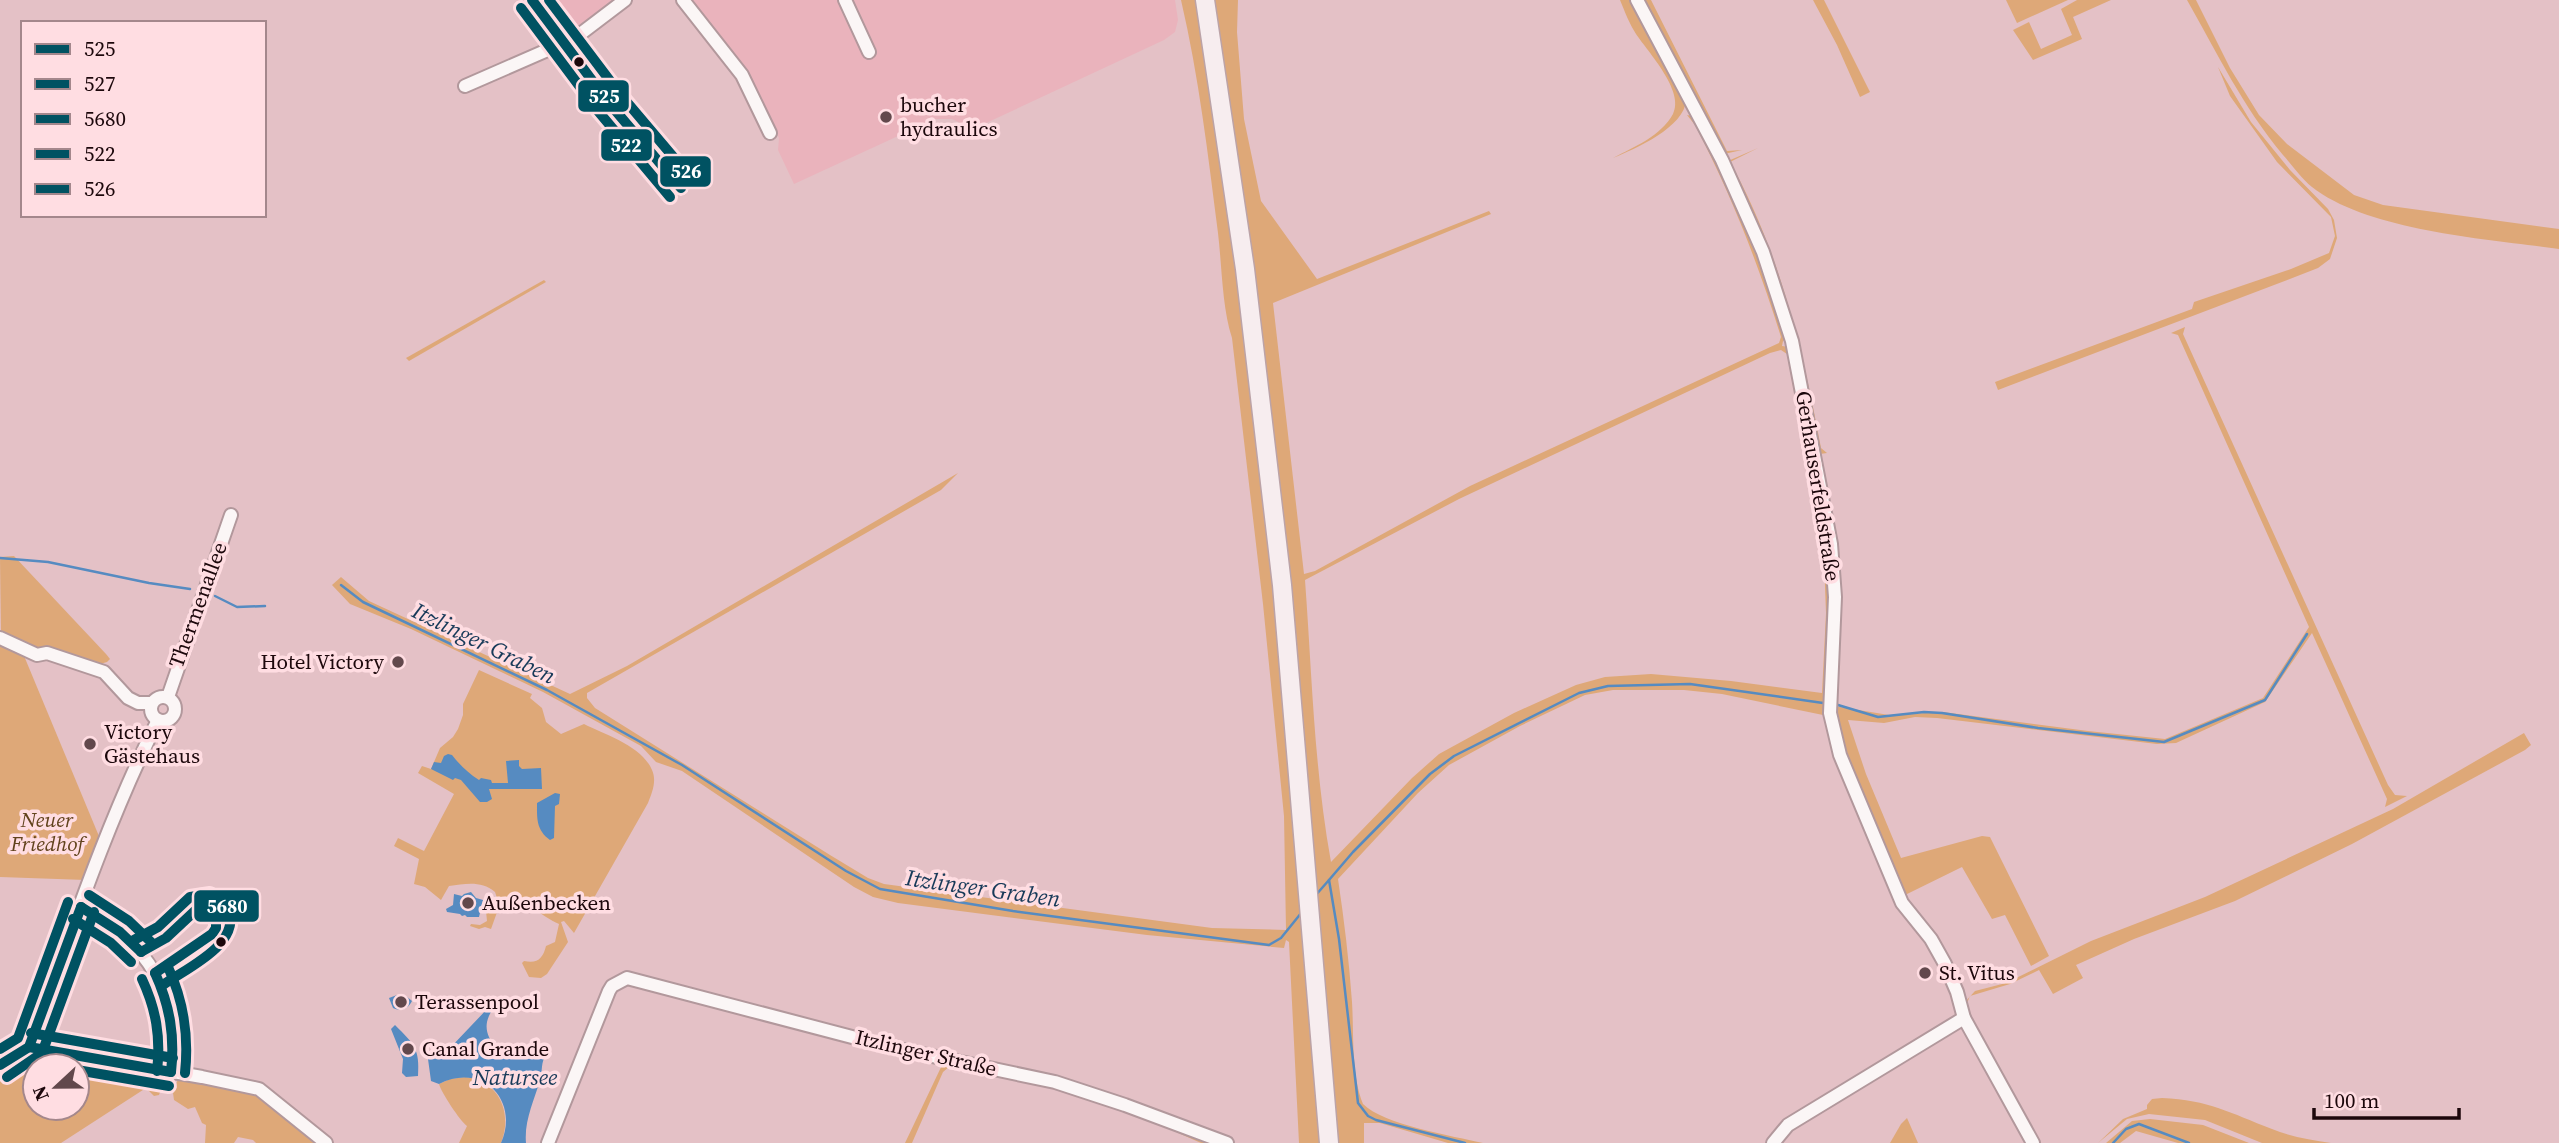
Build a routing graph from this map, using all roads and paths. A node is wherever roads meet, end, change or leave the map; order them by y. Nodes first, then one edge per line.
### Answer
1 (531, 0) edge
2 (625, 0) edge
3 (683, 0) edge
4 (845, 0) edge
5 (1205, 0) edge
6 (1637, 0) edge
7 (564, 43) junction
8 (869, 52) dead end
9 (465, 86) dead end
10 (769, 133) dead end
11 (681, 188) dead end
12 (231, 514) dead end
13 (0, 638) edge
14 (168, 697) junction
15 (152, 703) junction
16 (158, 720) junction
17 (81, 906) junction
18 (1964, 1018) junction
19 (29, 1047) junction
20 (0, 1065) edge
21 (171, 1072) junction
22 (326, 1143) edge
23 (548, 1143) edge
24 (1227, 1143) edge
25 (1329, 1143) edge
26 (1773, 1143) edge
27 (2033, 1143) edge

1 - 7 street
2 - 7 street
3 - 10 street
4 - 8 street
5 - 25 main road
6 - 18 street, Gerhauserfeldstraße
7 - 9 street
7 - 11 street
12 - 14 street, Thermenallee
13 - 15 street
14 - 15 street, Thermenallee
14 - 16 street, Thermenallee
15 - 16 street
16 - 17 street, Thermenallee
17 - 19 street, Thermenallee
17 - 21 street
18 - 26 street
18 - 27 street, Gerhauserfeldstraße
19 - 20 street
19 - 21 street
21 - 22 street
23 - 24 street, Itzlinger Straße

